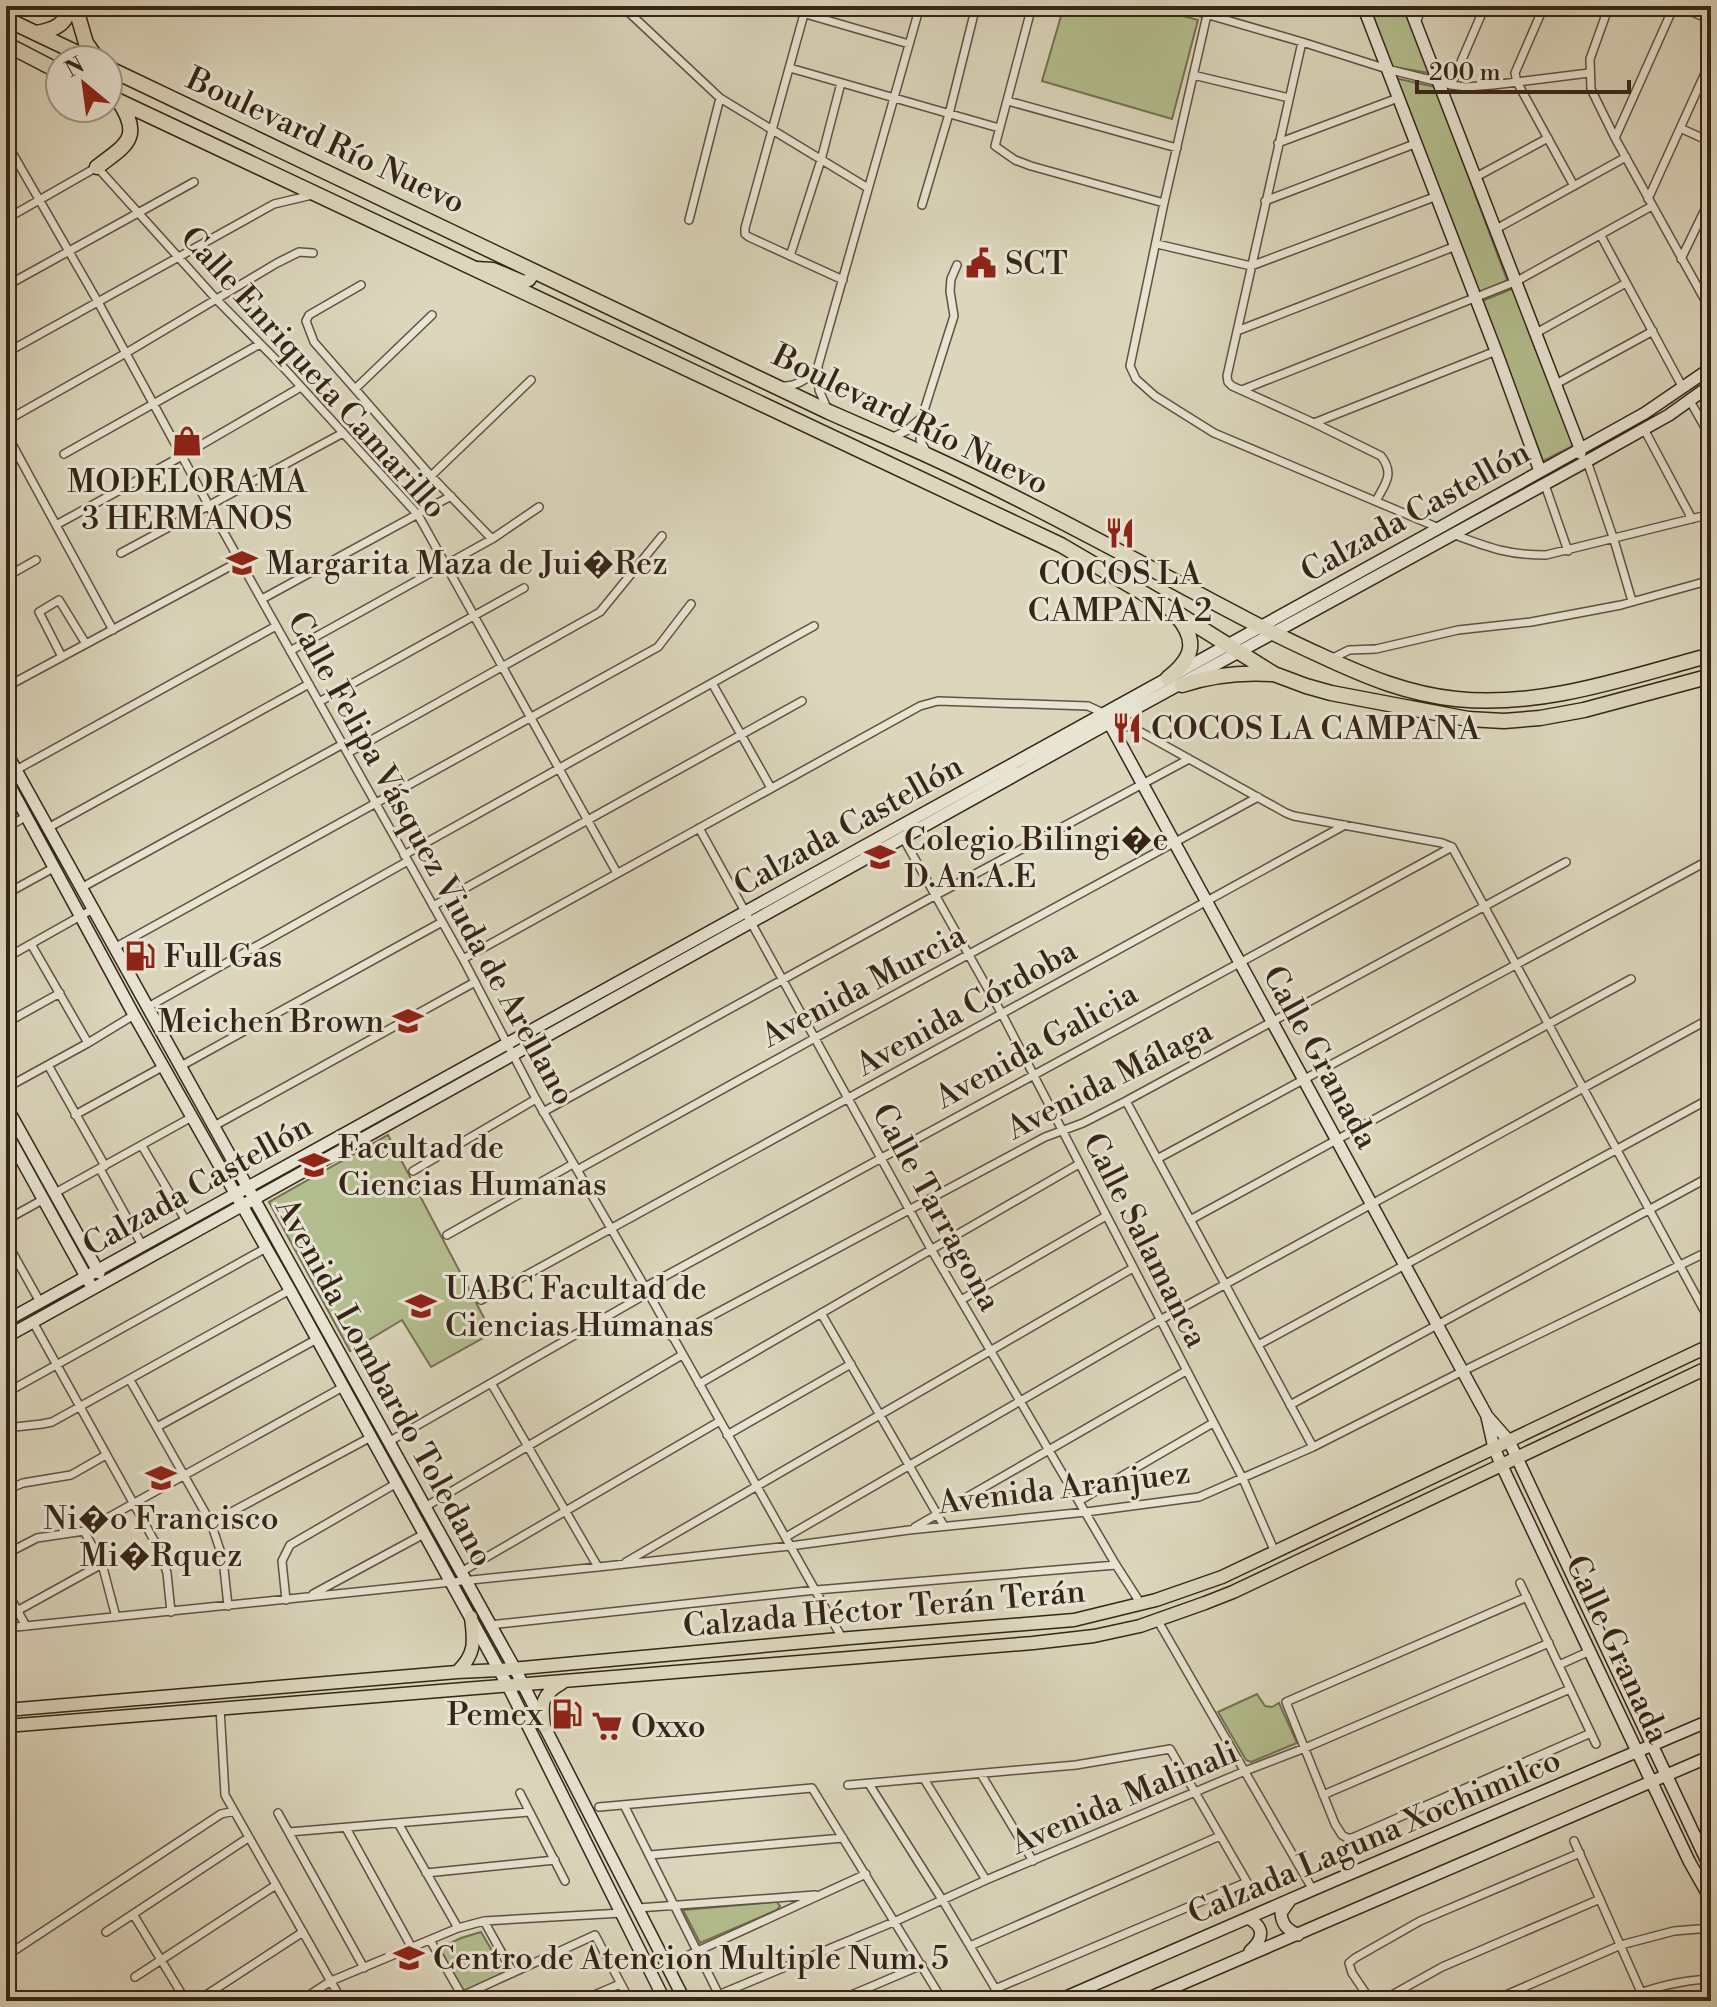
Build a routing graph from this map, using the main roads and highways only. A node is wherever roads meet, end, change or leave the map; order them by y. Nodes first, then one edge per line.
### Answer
1 (68, 6) edge
2 (75, 6) edge
3 (1363, 6) edge
4 (1409, 6) edge
5 (6, 19) edge
6 (36, 33) junction
7 (6, 44) edge
8 (59, 44) edge
9 (87, 44) edge
10 (44, 64) edge
11 (124, 76) edge
12 (124, 103) edge
13 (124, 114) edge
14 (97, 167) road end
15 (469, 267) junction
16 (535, 271) junction
17 (1711, 368) edge
18 (1711, 385) edge
19 (890, 439) junction
20 (844, 443) junction
21 (1580, 448) junction
22 (1540, 471) junction
23 (1548, 483) junction
24 (1483, 503) junction
25 (1489, 516) junction
26 (1172, 610) junction
27 (1260, 627) junction
28 (1274, 634) junction
29 (1233, 649) junction
30 (1711, 655) edge
31 (1274, 674) junction
32 (1711, 676) edge
33 (1168, 678) junction
34 (1182, 685) junction
35 (1109, 722) junction
36 (6, 752) edge
37 (6, 779) edge
38 (6, 1106) edge
39 (6, 1132) edge
40 (17, 1152) edge
41 (248, 1186) junction
42 (235, 1193) junction
43 (49, 1196) junction
44 (254, 1198) junction
45 (242, 1205) junction
46 (97, 1270) junction
47 (86, 1276) junction
48 (98, 1285) junction
49 (290, 1290) junction
50 (321, 1317) junction
51 (6, 1321) edge
52 (6, 1337) edge
53 (317, 1339) junction
54 (1711, 1345) edge
55 (1711, 1366) edge
56 (351, 1371) junction
57 (359, 1414) junction
58 (1487, 1416) junction
59 (390, 1441) junction
60 (1509, 1441) junction
61 (1494, 1448) junction
62 (1516, 1457) junction
63 (1501, 1464) junction
64 (471, 1617) junction
65 (515, 1669) junction
66 (500, 1670) junction
67 (457, 1672) junction
68 (567, 1681) junction
69 (522, 1684) junction
70 (508, 1686) junction
71 (193, 1693) junction
72 (6, 1712) edge
73 (103, 1718) junction
74 (1711, 1720) edge
75 (6, 1726) edge
76 (544, 1726) junction
77 (1652, 1745) junction
78 (1637, 1751) junction
79 (1711, 1756) edge
80 (1666, 1776) junction
81 (1652, 1782) junction
82 (1711, 1870) edge
83 (1711, 1900) edge
84 (1289, 1901) junction
85 (1248, 1918) junction
86 (1298, 1935) junction
87 (1244, 1957) junction
88 (667, 1965) junction
89 (648, 1966) junction
90 (665, 2001) edge
91 (685, 2001) edge
92 (1057, 2001) edge
93 (1142, 2001) edge

1 - 6 highway
2 - 9 highway
3 - 22 main road
4 - 21 main road
5 - 6 highway
6 - 8 highway
7 - 10 highway
11 - 16 highway, Boulevard Río Nuevo
12 - 15 highway, Boulevard Río Nuevo
13 - 14 highway
15 - 16 main road
15 - 20 highway, Boulevard Río Nuevo
16 - 19 highway, Boulevard Río Nuevo
17 - 21 main road, Calzada Castellón
18 - 23 main road, Calzada Castellón
19 - 20 highway
19 - 27 highway, Boulevard Río Nuevo
20 - 26 highway, Boulevard Río Nuevo
21 - 22 main road, Calzada Castellón
21 - 23 main road
22 - 24 main road, Calzada Castellón
23 - 25 main road, Calzada Castellón
24 - 25 main road
24 - 27 main road, Calzada Castellón
25 - 28 main road, Calzada Castellón
26 - 29 highway, Boulevard Río Nuevo
26 - 33 highway
27 - 28 highway, Boulevard Río Nuevo
27 - 29 main road, Calzada Castellón
28 - 29 main road, Calzada Castellón
28 - 30 highway, Boulevard Río Nuevo
29 - 31 highway, Boulevard Río Nuevo
29 - 33 main road, Calzada Castellón
29 - 34 main road, Calzada Castellón
31 - 32 highway, Boulevard Río Nuevo
31 - 34 highway
33 - 35 main road, Calzada Castellón
34 - 35 main road, Calzada Castellón
35 - 41 main road, Calzada Castellón
35 - 44 main road, Calzada Castellón
35 - 58 main road, Calle Granada
36 - 41 main road, Avenida Lombardo Toledano
37 - 42 main road, Avenida Lombardo Toledano
38 - 40 main road
39 - 40 main road
40 - 43 main road
41 - 42 main road, Calzada Castellón
41 - 44 main road, Avenida Lombardo Toledano
42 - 45 main road, Avenida Lombardo Toledano
42 - 46 main road, Calzada Castellón
43 - 46 main road
43 - 47 main road
44 - 45 main road, Calzada Castellón
44 - 50 main road, Avenida Lombardo Toledano
45 - 48 main road, Calzada Castellón
45 - 49 main road, Avenida Lombardo Toledano
46 - 47 main road, Calzada Castellón
46 - 48 main road
47 - 48 main road
47 - 51 main road, Calzada Castellón
48 - 52 main road, Calzada Castellón
49 - 50 main road
49 - 53 main road, Avenida Lombardo Toledano
50 - 56 main road, Avenida Lombardo Toledano
53 - 56 main road
53 - 57 main road, Avenida Lombardo Toledano
54 - 60 main road, Calzada Héctor Terán Terán
55 - 62 main road, Calzada Héctor Terán Terán
56 - 59 main road, Avenida Lombardo Toledano
57 - 59 main road
57 - 64 main road, Avenida Lombardo Toledano
58 - 60 main road, Calle Granada
58 - 61 main road, Calle Granada
59 - 65 main road, Avenida Lombardo Toledano
60 - 61 main road, Calzada Héctor Terán Terán
60 - 62 main road, Calle Granada
61 - 63 main road, Calle Granada
61 - 65 main road, Calzada Héctor Terán Terán
62 - 63 main road, Calzada Héctor Terán Terán
62 - 77 main road, Calle Granada
63 - 68 main road, Calzada Héctor Terán Terán
63 - 78 main road, Calle Granada
64 - 66 main road, Avenida Lombardo Toledano
64 - 67 main road
65 - 66 main road, Calzada Héctor Terán Terán
65 - 69 main road, Avenida Lombardo Toledano
66 - 67 main road, Calzada Héctor Terán Terán
66 - 70 main road, Avenida Lombardo Toledano
67 - 71 main road, Calzada Héctor Terán Terán
68 - 69 main road, Calzada Héctor Terán Terán
68 - 76 main road
69 - 70 main road, Calzada Héctor Terán Terán
69 - 76 main road, Avenida Lombardo Toledano
70 - 73 main road, Calzada Héctor Terán Terán
70 - 89 main road, Avenida Lombardo Toledano
71 - 72 main road, Calzada Héctor Terán Terán
71 - 73 main road
73 - 75 main road, Calzada Héctor Terán Terán
74 - 77 main road, Calzada Laguna Xochimilco
76 - 88 main road, Avenida Lombardo Toledano
77 - 78 main road, Calzada Laguna Xochimilco
77 - 80 main road, Calle Granada
78 - 81 main road, Calle Granada
78 - 84 main road, Calzada Laguna Xochimilco
79 - 80 main road, Calzada Laguna Xochimilco
80 - 81 main road, Calzada Laguna Xochimilco
80 - 82 main road, Calle Granada
81 - 83 main road, Calle Granada
81 - 86 main road, Calzada Laguna Xochimilco
84 - 85 main road, Calzada Laguna Xochimilco
84 - 86 main road
85 - 87 main road
85 - 92 main road, Calzada Laguna Xochimilco
86 - 87 main road, Calzada Laguna Xochimilco
87 - 93 main road, Calzada Laguna Xochimilco
88 - 89 main road
88 - 91 main road, Avenida Lombardo Toledano
89 - 90 main road, Avenida Lombardo Toledano

